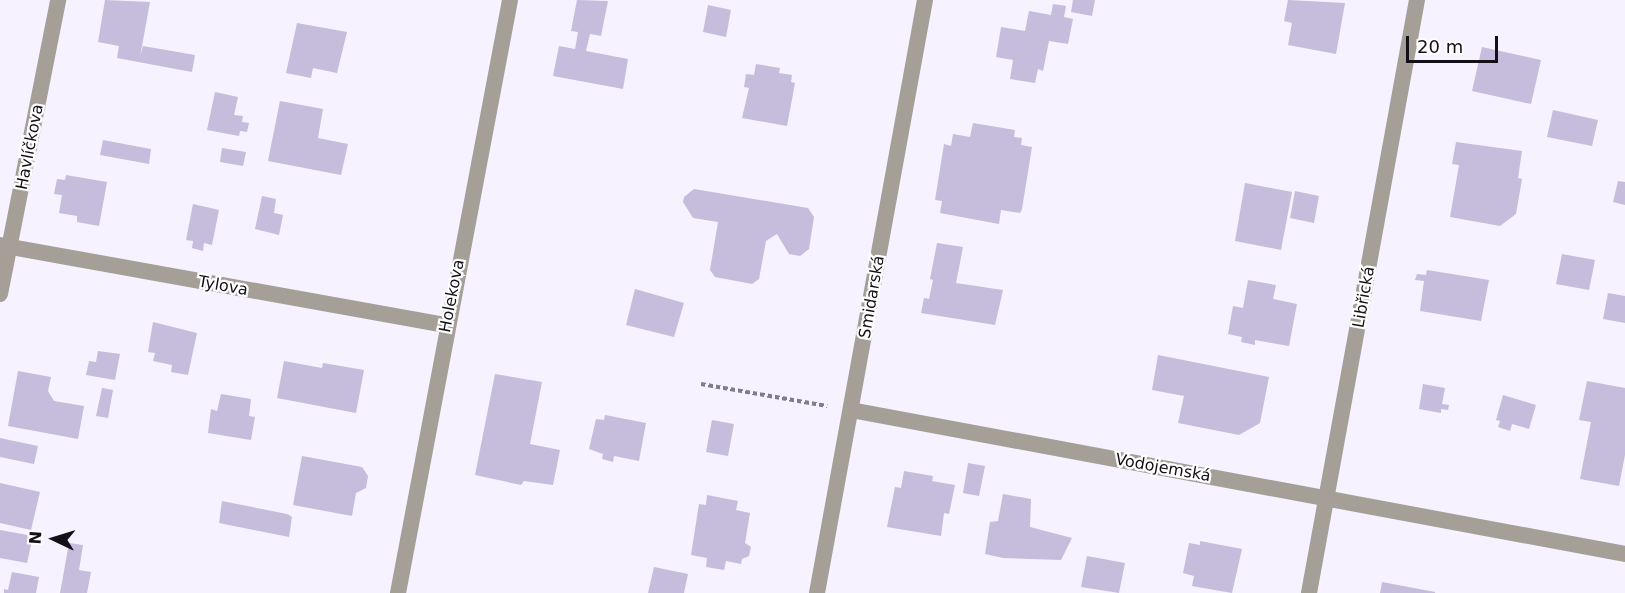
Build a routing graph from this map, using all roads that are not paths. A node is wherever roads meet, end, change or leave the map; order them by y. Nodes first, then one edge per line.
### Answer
1 (58, 0) edge
2 (510, 0) edge
3 (925, 0) edge
4 (1417, 0) edge
5 (5, 247) edge
6 (0, 294) edge
7 (446, 325) junction
8 (851, 410) junction
9 (1327, 498) junction
10 (1625, 554) edge
11 (398, 593) edge
12 (818, 593) edge
13 (1309, 593) edge

1 - 5 street, Havlíčkova
2 - 7 street, Holekova
3 - 8 street, Smidarská
4 - 9 street, Libřická
5 - 6 street, Havlíčkova
5 - 7 street, Tylova
7 - 11 street, Holekova
8 - 9 street, Vodojemská
8 - 12 street, Smidarská
9 - 10 street, Vodojemská
9 - 13 street, Libřická

